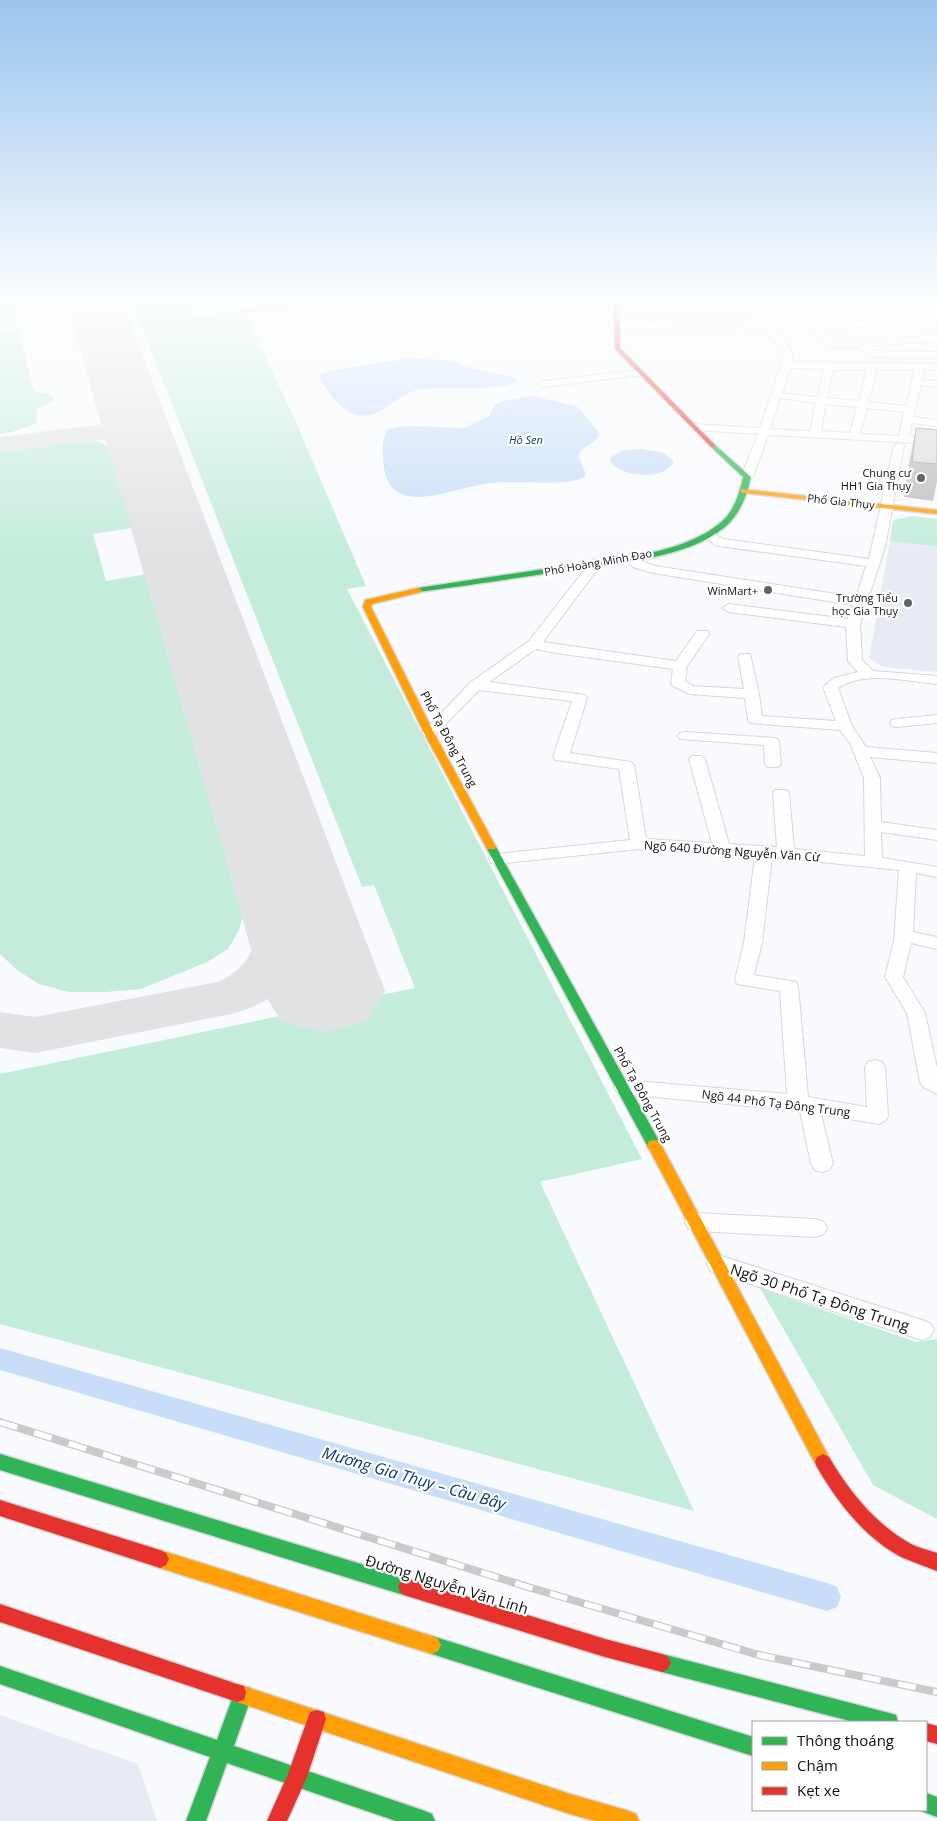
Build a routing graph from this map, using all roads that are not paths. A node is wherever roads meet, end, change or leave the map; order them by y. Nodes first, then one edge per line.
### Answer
1 (656, 389) edge
2 (778, 389) edge
3 (824, 389) edge
4 (867, 389) edge
5 (913, 389) edge
6 (776, 395) junction
7 (822, 400) junction
8 (863, 405) junction
9 (905, 409) junction
10 (937, 423) edge
11 (694, 427) junction
12 (762, 432) junction
13 (815, 433) junction
14 (854, 436) junction
15 (937, 440) edge
16 (899, 441) junction
17 (937, 448) edge
18 (747, 477) junction
19 (744, 491) junction
20 (888, 507) junction
21 (937, 512) edge
22 (709, 534) junction
23 (630, 558) junction
24 (596, 563) junction
25 (874, 563) junction
26 (368, 602) joint
27 (861, 602) junction
28 (729, 608) dead end
29 (853, 624) junction
30 (702, 634) dead end
31 (534, 644) junction
32 (745, 657) dead end
33 (680, 666) junction
34 (869, 675) junction
35 (937, 680) edge
36 (476, 685) junction
37 (752, 694) junction
38 (937, 719) edge
39 (754, 720) junction
40 (896, 724) dead end
41 (845, 726) junction
42 (429, 733) junction
43 (685, 736) dead end
44 (753, 740) junction
45 (860, 751) junction
46 (937, 758) edge
47 (697, 759) dead end
48 (773, 764) dead end
49 (781, 793) dead end
50 (874, 826) junction
51 (937, 835) edge
52 (639, 844) junction
53 (722, 848) junction
54 (764, 851) junction
55 (786, 854) junction
56 (498, 858) junction
57 (874, 863) junction
58 (908, 866) junction
59 (937, 872) edge
60 (904, 936) junction
61 (937, 943) edge
62 (928, 1033) edge
63 (875, 1067) dead end
64 (937, 1087) edge
65 (624, 1088) junction
66 (803, 1104) junction
67 (822, 1164) dead end
68 (696, 1222) junction
69 (816, 1228) dead end
70 (718, 1264) junction
71 (922, 1330) dead end
72 (0, 1462) edge
73 (0, 1508) edge
74 (937, 1562) edge
75 (0, 1613) edge
76 (0, 1675) edge
77 (243, 1695) junction
78 (316, 1719) junction
79 (885, 1721) edge
80 (752, 1747) edge
81 (220, 1751) junction
82 (297, 1777) junction
83 (196, 1821) edge
84 (277, 1821) edge
85 (426, 1821) edge
86 (629, 1821) edge

1 - 11 main road
2 - 6 street
3 - 7 street
4 - 8 street
5 - 9 street
6 - 7 street
6 - 12 street
7 - 8 street
7 - 13 street
8 - 9 street
8 - 14 street
9 - 10 street
9 - 16 street
11 - 12 street
11 - 18 main road
12 - 13 street
12 - 16 street
12 - 18 street
13 - 14 street
14 - 16 street
15 - 16 street
16 - 17 street
16 - 20 street
18 - 19 main road, Phố Hoàng Minh Đạo
19 - 20 main road, Phố Gia Thụy
19 - 22 main road, Phố Hoàng Minh Đạo
20 - 21 main road, Phố Gia Thụy
20 - 25 street
22 - 23 main road, Phố Hoàng Minh Đạo
22 - 25 street
23 - 24 main road, Phố Hoàng Minh Đạo
23 - 27 street
24 - 26 main road, Phố Hoàng Minh Đạo
24 - 31 street
25 - 27 street
26 - 42 main road, Phố Tạ Đông Trung
27 - 29 street
28 - 29 street
29 - 34 street
30 - 33 street
31 - 33 street
31 - 36 street
32 - 37 street
33 - 37 street
34 - 35 street
34 - 41 street
36 - 42 street
36 - 52 street
37 - 39 street
38 - 40 street
39 - 41 street
39 - 44 street
41 - 45 street
42 - 56 main road, Phố Tạ Đông Trung
43 - 44 street
44 - 48 street
45 - 46 street
45 - 50 street
47 - 53 street
49 - 55 street
50 - 51 street
50 - 57 street
52 - 53 street, Ngõ 640 Đường Nguyễn Văn Cừ
52 - 56 street, Ngõ 640 Đường Nguyễn Văn Cừ
53 - 54 street, Ngõ 640 Đường Nguyễn Văn Cừ
54 - 55 street, Ngõ 640 Đường Nguyễn Văn Cừ
54 - 66 street
55 - 57 street, Ngõ 640 Đường Nguyễn Văn Cừ
56 - 65 main road, Phố Tạ Đông Trung
57 - 58 street, Ngõ 640 Đường Nguyễn Văn Cừ
58 - 59 street, Ngõ 640 Đường Nguyễn Văn Cừ
58 - 60 street
60 - 61 street
60 - 62 street
62 - 64 street
63 - 66 street, Ngõ 44 Phố Tạ Đông Trung
65 - 66 street, Ngõ 44 Phố Tạ Đông Trung
65 - 68 main road, Phố Tạ Đông Trung
66 - 67 street
68 - 69 street
68 - 70 main road, Phố Tạ Đông Trung
70 - 71 street, Ngõ 30 Phố Tạ Đông Trung
70 - 74 main road, Phố Tạ Đông Trung
72 - 79 main road, Đường Nguyễn Văn Linh
73 - 80 main road
75 - 77 main road
76 - 81 main road
77 - 78 main road
77 - 81 main road
78 - 82 main road
78 - 86 main road
81 - 82 main road
81 - 83 main road
82 - 84 main road
82 - 85 main road

